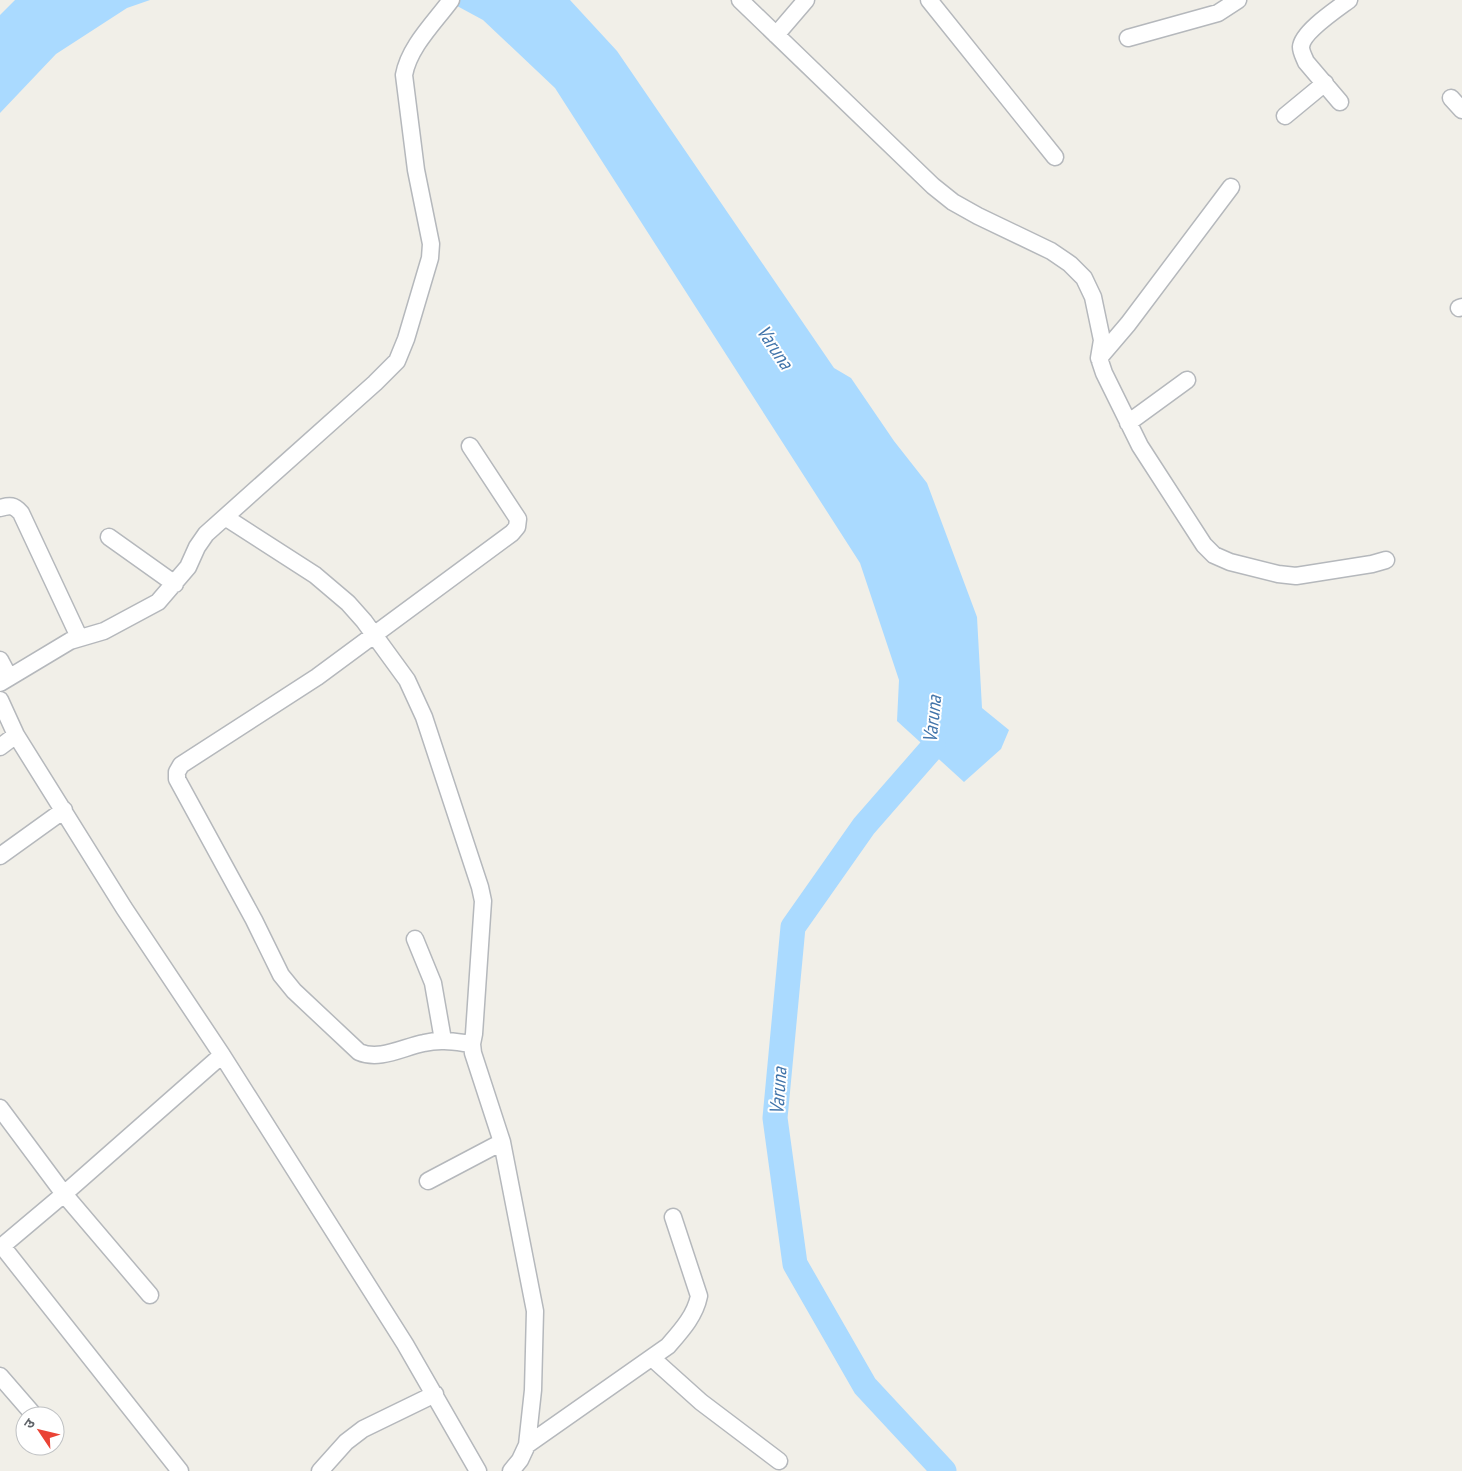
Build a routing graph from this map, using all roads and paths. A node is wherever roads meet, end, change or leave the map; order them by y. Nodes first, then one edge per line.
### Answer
1 (740, 0) edge
2 (806, 0) edge
3 (929, 0) edge
4 (1238, 0) edge
5 (1349, 0) edge
6 (450, 1) edge
7 (776, 35) junction
8 (1128, 38) dead end
9 (1324, 83) junction
10 (1340, 102) dead end
11 (1285, 116) dead end
12 (1056, 157) dead end
13 (1231, 187) dead end
14 (1100, 358) junction
15 (1187, 380) dead end
16 (1128, 423) junction
17 (470, 446) dead end
18 (0, 508) edge
19 (225, 517) junction
20 (109, 537) dead end
21 (1386, 560) dead end
22 (175, 584) junction
23 (374, 635) junction
24 (79, 637) junction
25 (0, 660) edge
26 (4, 680) edge
27 (0, 700) edge
28 (16, 735) junction
29 (0, 747) edge
30 (64, 810) junction
31 (0, 856) edge
32 (415, 938) dead end
33 (444, 1040) junction
34 (472, 1044) junction
35 (222, 1055) junction
36 (0, 1108) edge
37 (502, 1142) junction
38 (428, 1181) dead end
39 (64, 1194) junction
40 (673, 1217) dead end
41 (1, 1247) edge
42 (150, 1295) dead end
43 (652, 1358) junction
44 (0, 1376) edge
45 (435, 1394) junction
46 (27, 1406) edge
47 (527, 1445) junction
48 (778, 1461) dead end
49 (180, 1471) edge
50 (320, 1471) edge
51 (478, 1471) edge
52 (511, 1471) edge

1 - 7 street
2 - 7 street
3 - 12 street
4 - 8 street
5 - 9 street
6 - 19 street
7 - 14 street
9 - 10 street
9 - 11 street
13 - 14 street
14 - 16 street
15 - 16 street
16 - 21 street
17 - 23 street
18 - 24 street
19 - 22 street
19 - 23 street
20 - 22 street
22 - 24 street
23 - 33 street
23 - 34 street
24 - 26 street
25 - 26 street
27 - 28 street
28 - 29 street
28 - 30 street
30 - 31 street
30 - 35 street
32 - 33 street
33 - 34 street
34 - 37 street
35 - 39 street
35 - 45 street
36 - 39 street
37 - 38 street
37 - 47 street
39 - 41 street
39 - 42 street
40 - 43 street
41 - 49 street
43 - 47 street
43 - 48 street
44 - 46 street
45 - 50 street
45 - 51 street
47 - 52 street

